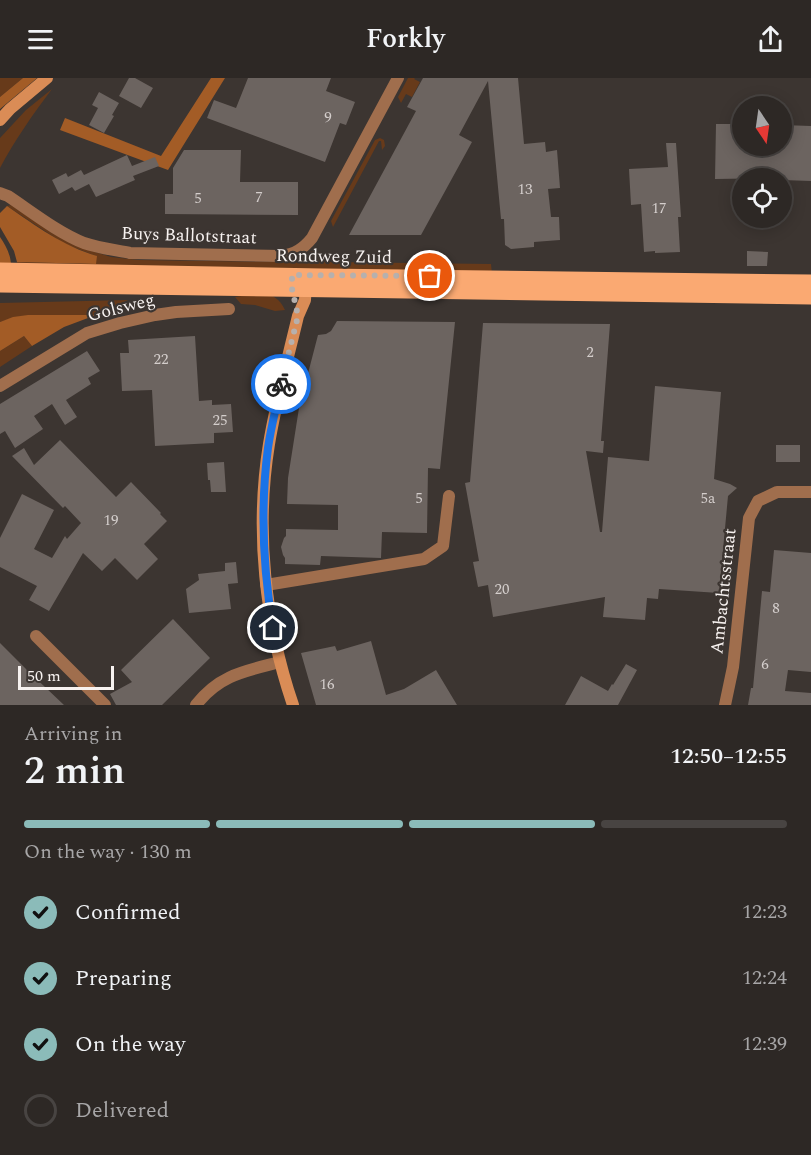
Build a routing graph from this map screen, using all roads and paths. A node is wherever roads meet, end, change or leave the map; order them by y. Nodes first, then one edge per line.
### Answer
1 (47, 78) edge
2 (398, 78) edge
3 (0, 120) edge
4 (0, 194) edge
5 (0, 270) edge
6 (299, 282) junction
7 (811, 282) edge
8 (0, 285) edge
9 (811, 297) edge
10 (230, 309) dead end
11 (0, 387) edge
12 (811, 492) edge
13 (449, 495) dead end
14 (266, 585) junction
15 (36, 636) dead end
16 (280, 662) junction
17 (105, 705) edge
18 (195, 705) edge
19 (293, 705) edge
20 (725, 705) edge

1 - 3 street
2 - 4 street, Buys Ballotstraat
5 - 6 main road, Rondweg Zuid
6 - 7 main road, Rondweg Zuid
6 - 8 main road, Rondweg Zuid
6 - 9 main road, Rondweg Zuid
6 - 14 street
10 - 11 street, Golsweg
12 - 20 street, Ambachtsstraat
13 - 14 street
14 - 16 street
15 - 17 street
16 - 18 street
16 - 19 street

